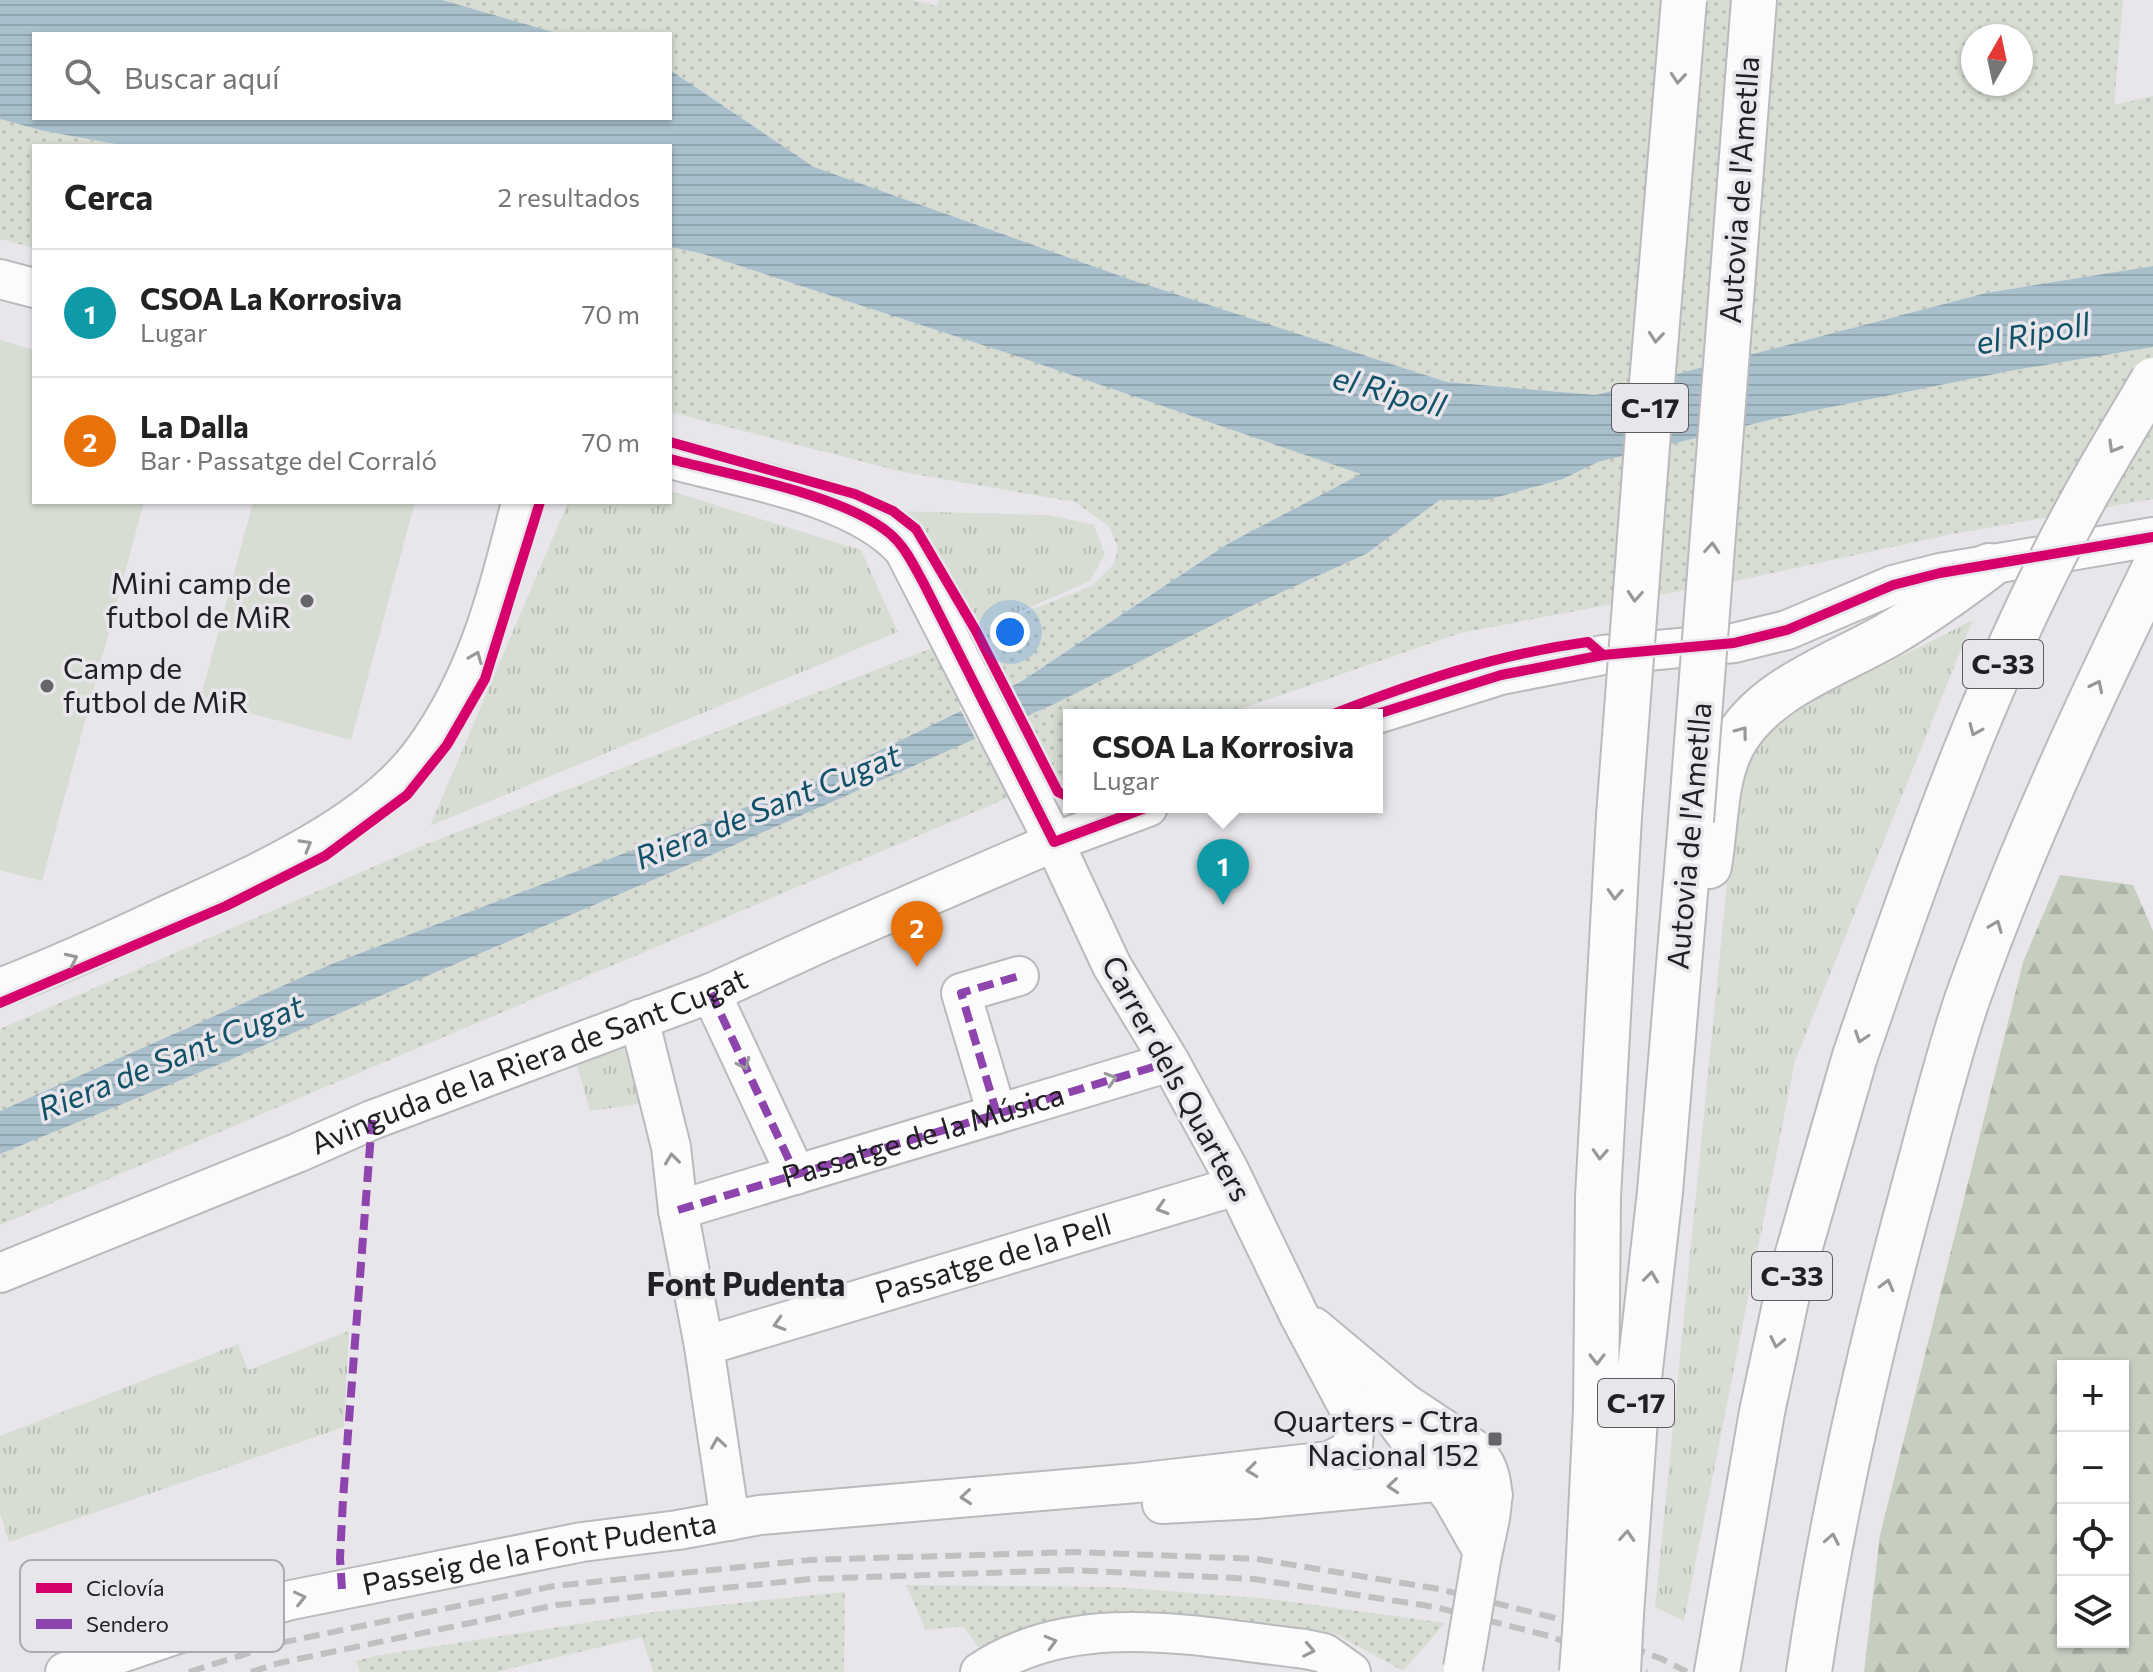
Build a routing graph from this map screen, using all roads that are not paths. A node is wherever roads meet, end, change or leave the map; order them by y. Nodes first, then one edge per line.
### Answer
1 (1684, 0) edge
2 (1754, 0) edge
3 (0, 279) edge
4 (32, 287) edge
5 (2153, 380) edge
6 (672, 460) edge
7 (521, 504) edge
8 (2153, 537) edge
9 (1989, 566) junction
10 (2153, 571) edge
11 (1383, 712) edge
12 (1132, 813) edge
13 (1054, 842) junction
14 (1019, 976) dead end
15 (0, 988) edge
16 (711, 993) junction
17 (639, 1019) junction
18 (1170, 1062) junction
19 (997, 1114) junction
20 (796, 1175) junction
21 (1236, 1186) junction
22 (1660, 1192) junction
23 (678, 1210) junction
24 (0, 1273) edge
25 (1299, 1315) junction
26 (704, 1346) junction
27 (1349, 1357) junction
28 (1353, 1445) joint
29 (1441, 1482) junction
30 (1024, 1491) junction
31 (1493, 1495) junction
32 (730, 1521) junction
33 (1481, 1558) junction
34 (284, 1602) edge
35 (1603, 1616) junction
36 (124, 1652) edge
37 (1463, 1670) edge
38 (65, 1672) edge
39 (980, 1672) edge
40 (1351, 1672) edge
41 (1582, 1672) edge
42 (1618, 1672) edge
43 (1717, 1672) edge
44 (1809, 1672) edge

1 -> 35 highway, Autovia de l'Ametlla / C-17, bridge
22 -> 2 highway, Autovia de l'Ametlla / C-17, bridge
3 - 4 street
5 -> 43 highway, C-33, bridge
6 - 13 street, Carrer dels Quarters
15 -> 7 street
8 - 9 street
9 - 11 street
22 -> 9 highway
44 -> 10 highway
12 - 13 street, Avinguda de la Riera de Sant Cugat
13 - 16 street, Avinguda de la Riera de Sant Cugat
13 - 18 street, Carrer dels Quarters
14 - 19 street
16 - 17 street, Avinguda de la Riera de Sant Cugat
16 -> 20 street
23 -> 17 street
17 - 24 street, Avinguda de la Riera de Sant Cugat
19 -> 18 street, Passatge de la Música
18 - 21 street, Carrer dels Quarters
19 - 20 street, Passatge de la Música
20 - 23 street, Passatge de la Música
21 - 25 street, Carrer dels Quarters
21 -> 26 street, Passatge de la Pell
35 -> 22 highway, Autovia de l'Ametlla / C-17
23 - 26 street
25 - 27 street, Carrer dels Quarters
25 - 28 street, Carrer dels Quarters
32 -> 26 street
27 - 29 street, Carrer dels Quarters
27 - 31 street, Carrer dels Quarters
28 -> 30 street, Passeig de la Font Pudenta
29 -> 30 street, Passeig de la Font Pudenta
29 - 31 street, Passeig de la Font Pudenta
29 - 33 street, Carrer dels Quarters
30 -> 32 street, Passeig de la Font Pudenta
31 - 33 street, Carrer dels Quarters
34 -> 32 street, Passeig de la Font Pudenta
33 - 37 street, bridge
35 - 41 highway, Autovia de l'Ametlla / C-17, bridge
35 - 42 highway, Autovia de l'Ametlla / C-17, bridge
38 -> 36 street, Passeig de la Font Pudenta
39 -> 40 street

